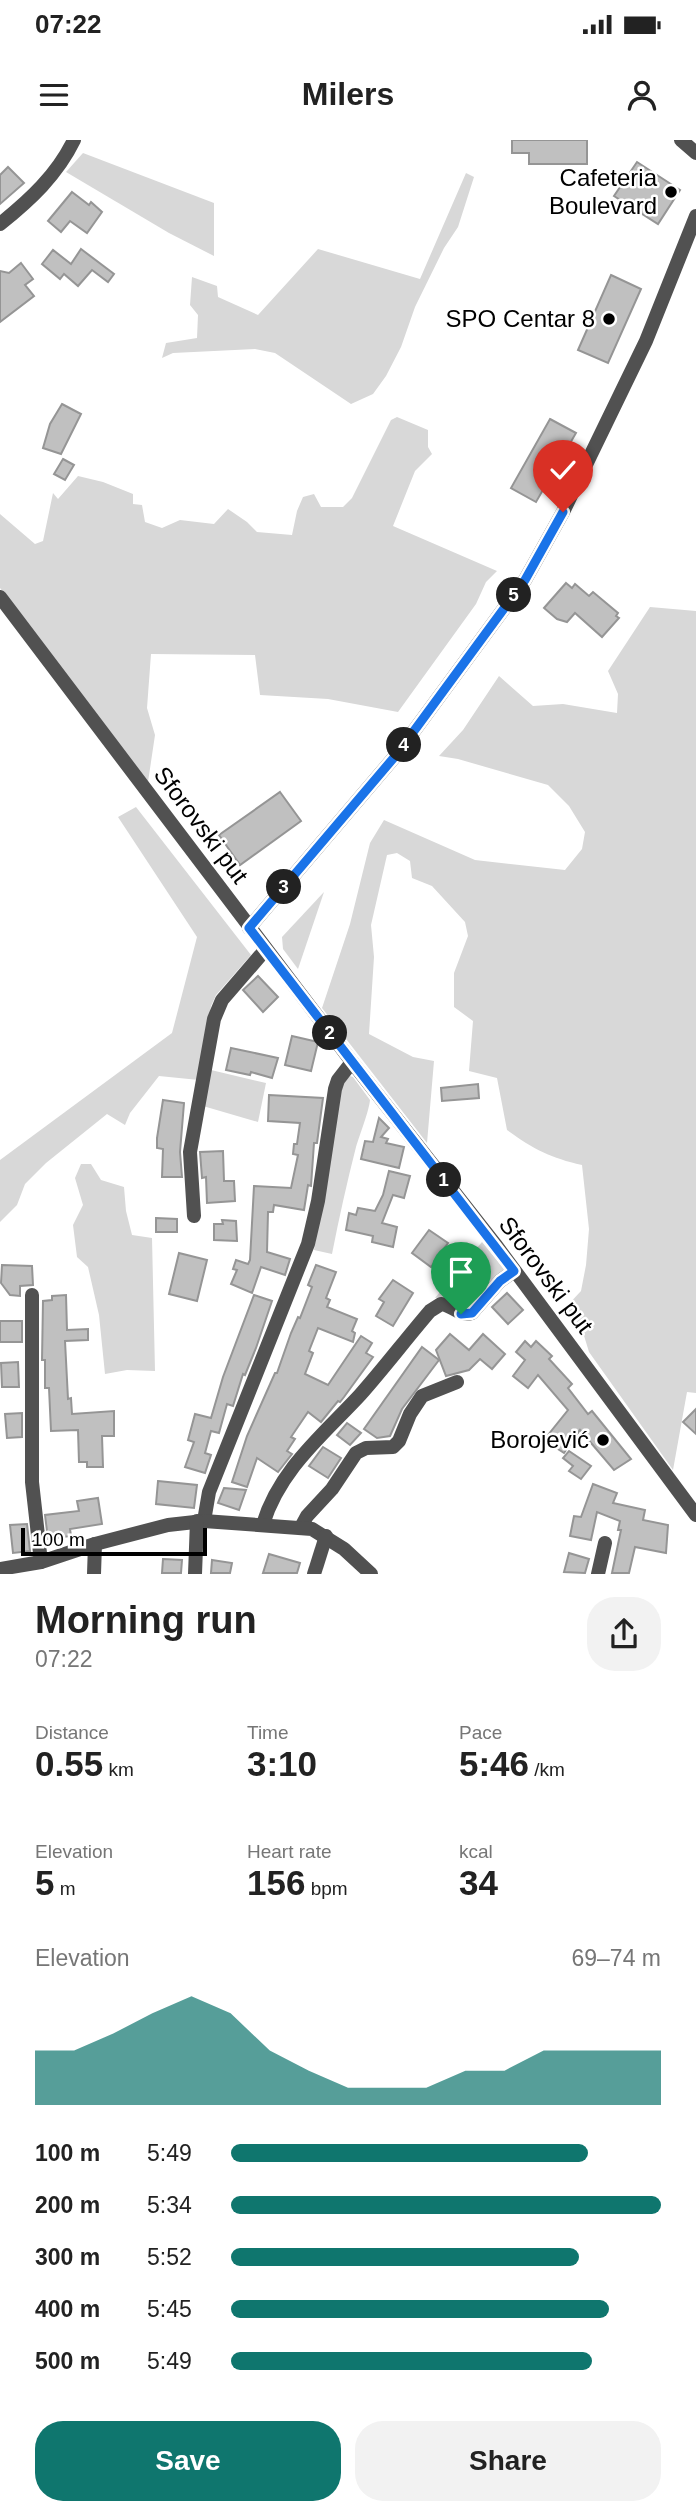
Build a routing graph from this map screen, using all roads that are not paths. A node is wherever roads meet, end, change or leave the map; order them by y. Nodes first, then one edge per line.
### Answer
1 (74, 140) edge
2 (681, 140) edge
3 (696, 153) edge
4 (696, 216) edge
5 (0, 224) edge
6 (0, 597) edge
7 (249, 928) junction
8 (266, 949) junction
9 (352, 1062) junction
10 (194, 1216) dead end
11 (514, 1271) junction
12 (32, 1295) dead end
13 (457, 1382) dead end
14 (696, 1515) edge
15 (200, 1521) junction
16 (263, 1524) junction
17 (301, 1527) junction
18 (326, 1536) junction
19 (96, 1544) junction
20 (605, 1544) dead end
21 (41, 1562) junction
22 (0, 1569) edge
23 (94, 1573) edge
24 (195, 1573) edge
25 (314, 1573) edge
26 (371, 1573) edge
27 (598, 1573) edge

1 - 5 street
2 - 3 street
4 - 7 street
6 - 7 street, Sforovski put
7 - 8 street, Sforovski put
8 - 9 street, Sforovski put
8 - 10 street
9 - 11 street, Sforovski put
9 - 15 street
11 - 14 street, Sforovski put
11 - 16 street
12 - 21 street
13 - 17 street
15 - 16 street
15 - 19 street
15 - 24 street
16 - 17 street
17 - 18 street
18 - 25 street
18 - 26 street
19 - 21 street
19 - 23 street
20 - 27 street
21 - 22 street

